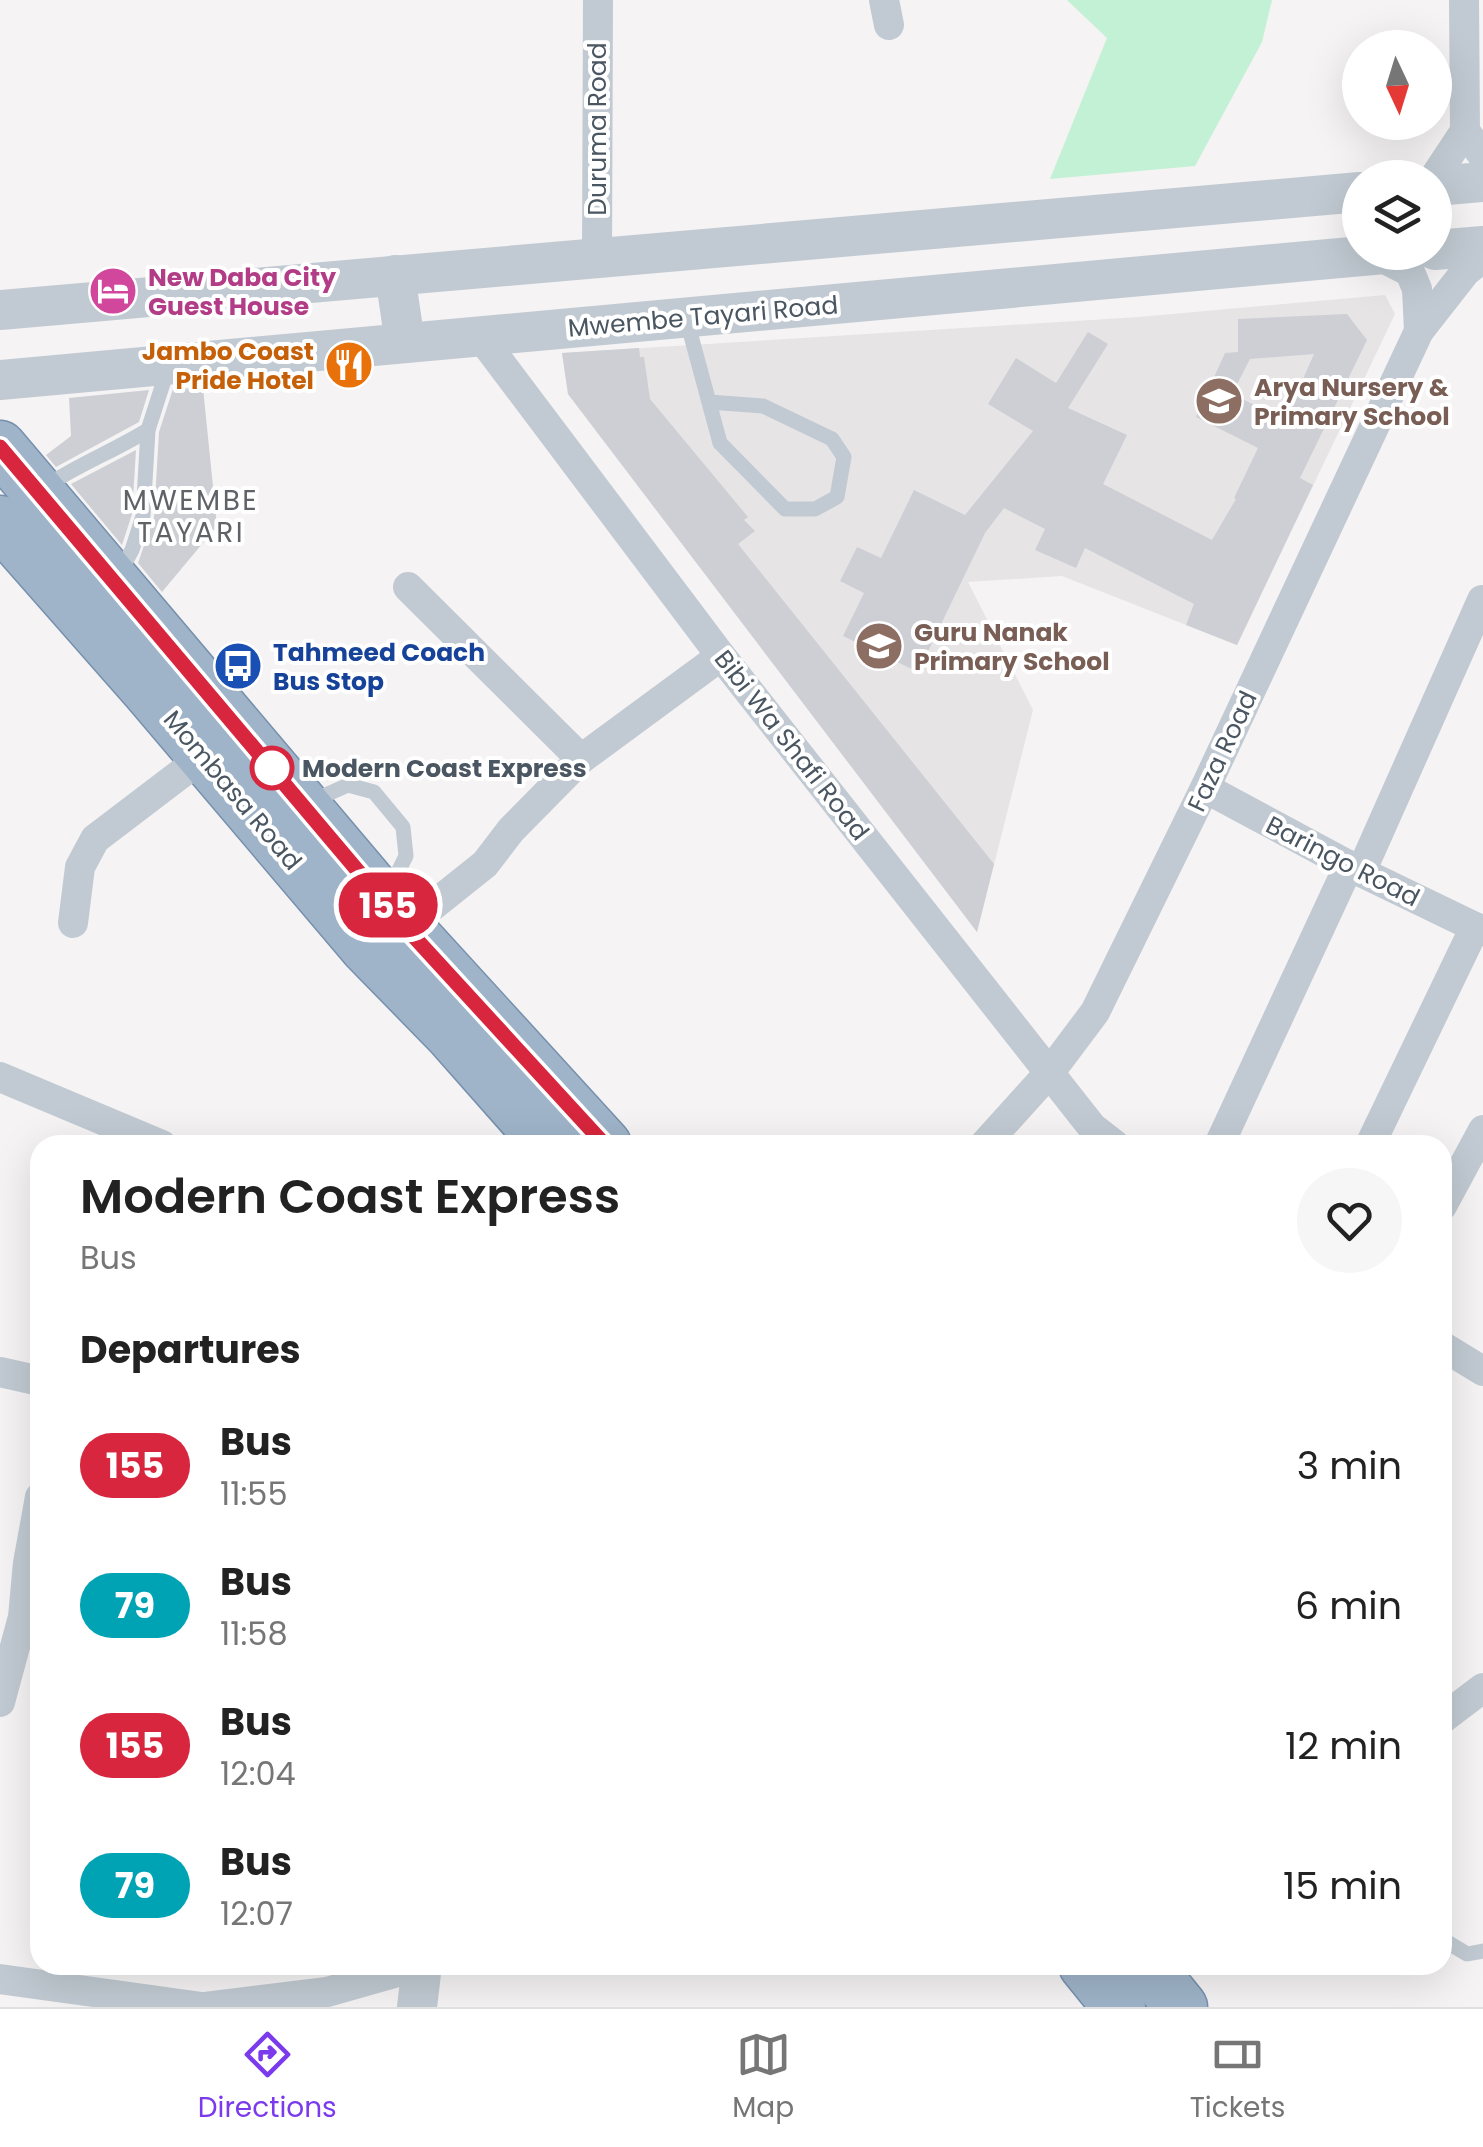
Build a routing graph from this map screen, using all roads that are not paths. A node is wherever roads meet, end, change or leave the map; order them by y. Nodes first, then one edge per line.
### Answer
1 (598, 0) edge
2 (1464, 0) edge
3 (1474, 42) edge
4 (1465, 131) junction
5 (1483, 156) edge
6 (1446, 160) edge
7 (1483, 182) edge
8 (1452, 185) edge
9 (1342, 193) edge
10 (1262, 200) junction
11 (815, 239) junction
12 (1483, 246) edge
13 (1452, 249) edge
14 (597, 258) junction
15 (1342, 258) edge
16 (1483, 258) edge
17 (1264, 265) junction
18 (1408, 270) edge
19 (395, 275) junction
20 (818, 306) junction
21 (0, 310) edge
22 (686, 318) junction
23 (1419, 331) junction
24 (480, 336) junction
25 (405, 343) junction
26 (170, 364) junction
27 (0, 380) edge
28 (710, 402) junction
29 (148, 430) junction
30 (0, 447) edge
31 (19, 507) edge
32 (114, 582) junction
33 (408, 587) dead end
34 (1482, 600) edge
35 (722, 656) junction
36 (204, 756) junction
37 (581, 759) junction
38 (1205, 788) junction
39 (1355, 868) junction
40 (395, 914) junction
41 (73, 924) dead end
42 (1481, 930) edge
43 (1050, 1072) junction
44 (0, 1078) edge
45 (1483, 1130) edge
46 (138, 1135) edge
47 (539, 1135) edge
48 (596, 1135) edge
49 (993, 1135) edge
50 (1102, 1135) edge
51 (1224, 1135) edge
52 (1375, 1135) edge
53 (1452, 1187) edge
54 (1452, 1352) edge
55 (1483, 1371) edge
56 (0, 1372) edge
57 (30, 1378) edge
58 (30, 1552) edge
59 (1483, 1688) edge
60 (0, 1702) edge
61 (1452, 1711) edge
62 (1452, 1945) edge
63 (1483, 1951) edge
64 (387, 1975) edge
65 (421, 1975) edge
66 (1093, 1975) edge
67 (1155, 1975) edge
68 (63, 1976) edge
69 (0, 1980) edge
70 (240, 2004) edge
71 (204, 2007) edge
72 (417, 2007) edge
73 (1118, 2007) edge
74 (1181, 2007) edge

1 - 14 street, Duruma Road
2 - 3 street
3 - 4 street
4 - 5 street
4 - 6 street
7 - 8 street
9 - 10 street
10 - 11 street
10 - 17 street
11 - 14 street
11 - 20 street
12 - 13 street
14 - 19 street
15 - 17 street, Mwembe Tayari Road
16 - 23 street, Faza Road
17 - 20 street, Mwembe Tayari Road
18 - 23 street
19 - 21 street
19 - 25 street
20 - 22 street, Mwembe Tayari Road
22 - 24 street, Mwembe Tayari Road
22 - 28 lane
23 - 38 street, Faza Road
24 - 25 street, Mwembe Tayari Road
24 - 35 street, Bibi Wa Shafi Road
25 - 26 street, Mwembe Tayari Road
26 - 27 street, Mwembe Tayari Road
26 - 29 lane
28 - 28 lane
29 - 31 lane
29 - 32 lane
30 - 31 highway
31 - 32 highway
31 - 36 highway, Mombasa Road
32 - 40 highway
33 - 37 street
34 - 39 street
35 - 37 street
35 - 43 street, Bibi Wa Shafi Road
36 - 41 street
36 - 47 highway, Mombasa Road
37 - 40 street
38 - 39 street, Baringo Road
38 - 43 street, Faza Road
39 - 42 street, Baringo Road
39 - 51 street
40 - 48 highway
42 - 52 street
43 - 49 street, Faza Road
43 - 50 street, Bibi Wa Shafi Road
44 - 46 street
45 - 53 street
54 - 55 street
56 - 57 street
58 - 60 street
59 - 61 street
62 - 63 lane
64 - 70 street
65 - 72 street
66 - 73 highway
67 - 74 highway
68 - 69 street
68 - 71 street
70 - 71 street

